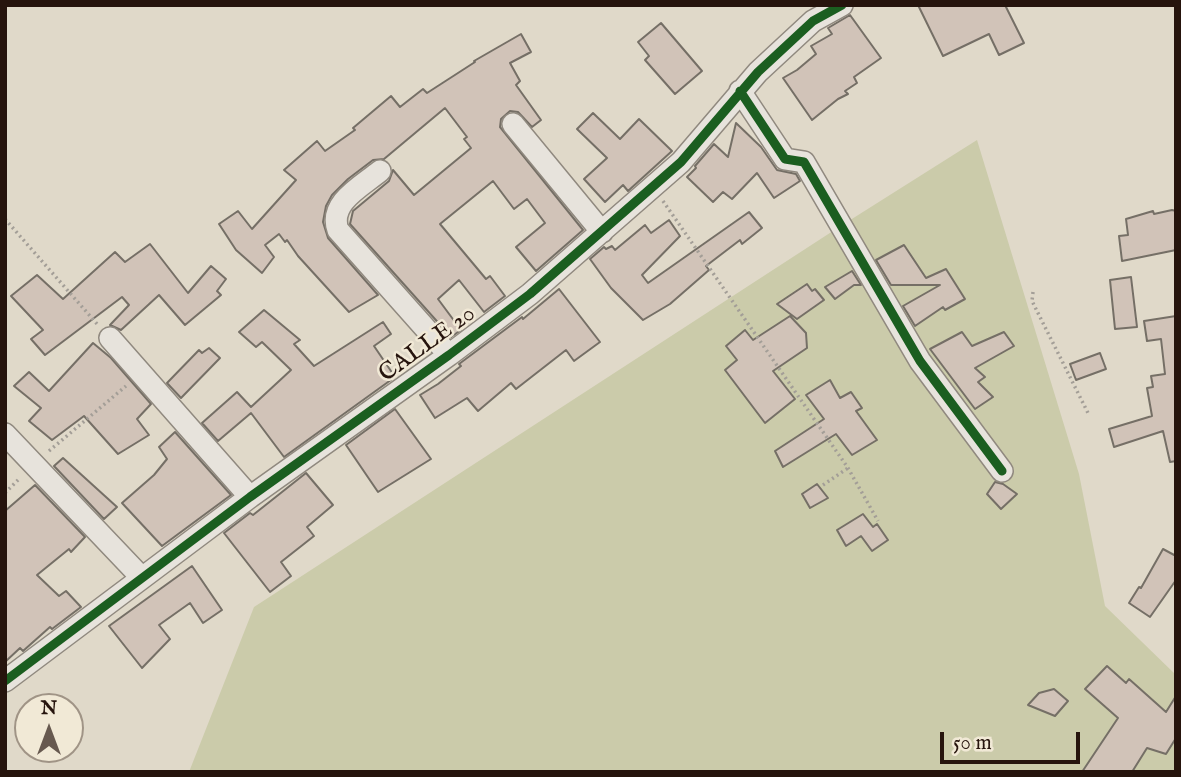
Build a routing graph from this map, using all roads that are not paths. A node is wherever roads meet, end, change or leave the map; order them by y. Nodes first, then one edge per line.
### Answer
1 (842, 5) edge
2 (740, 90) junction
3 (513, 124) dead end
4 (380, 171) dead end
5 (602, 232) junction
6 (110, 338) road end
7 (449, 355) junction
8 (5, 434) edge
9 (1002, 471) dead end
10 (250, 497) junction
11 (142, 578) junction
12 (5, 681) edge

1 - 2 street, CALLE 20
2 - 5 street, CALLE 20
2 - 9 street
3 - 5 street
4 - 7 street
5 - 7 street, CALLE 20
6 - 10 street
7 - 10 street, CALLE 20
8 - 11 street
10 - 11 street, CALLE 20
11 - 12 street, CALLE 20

